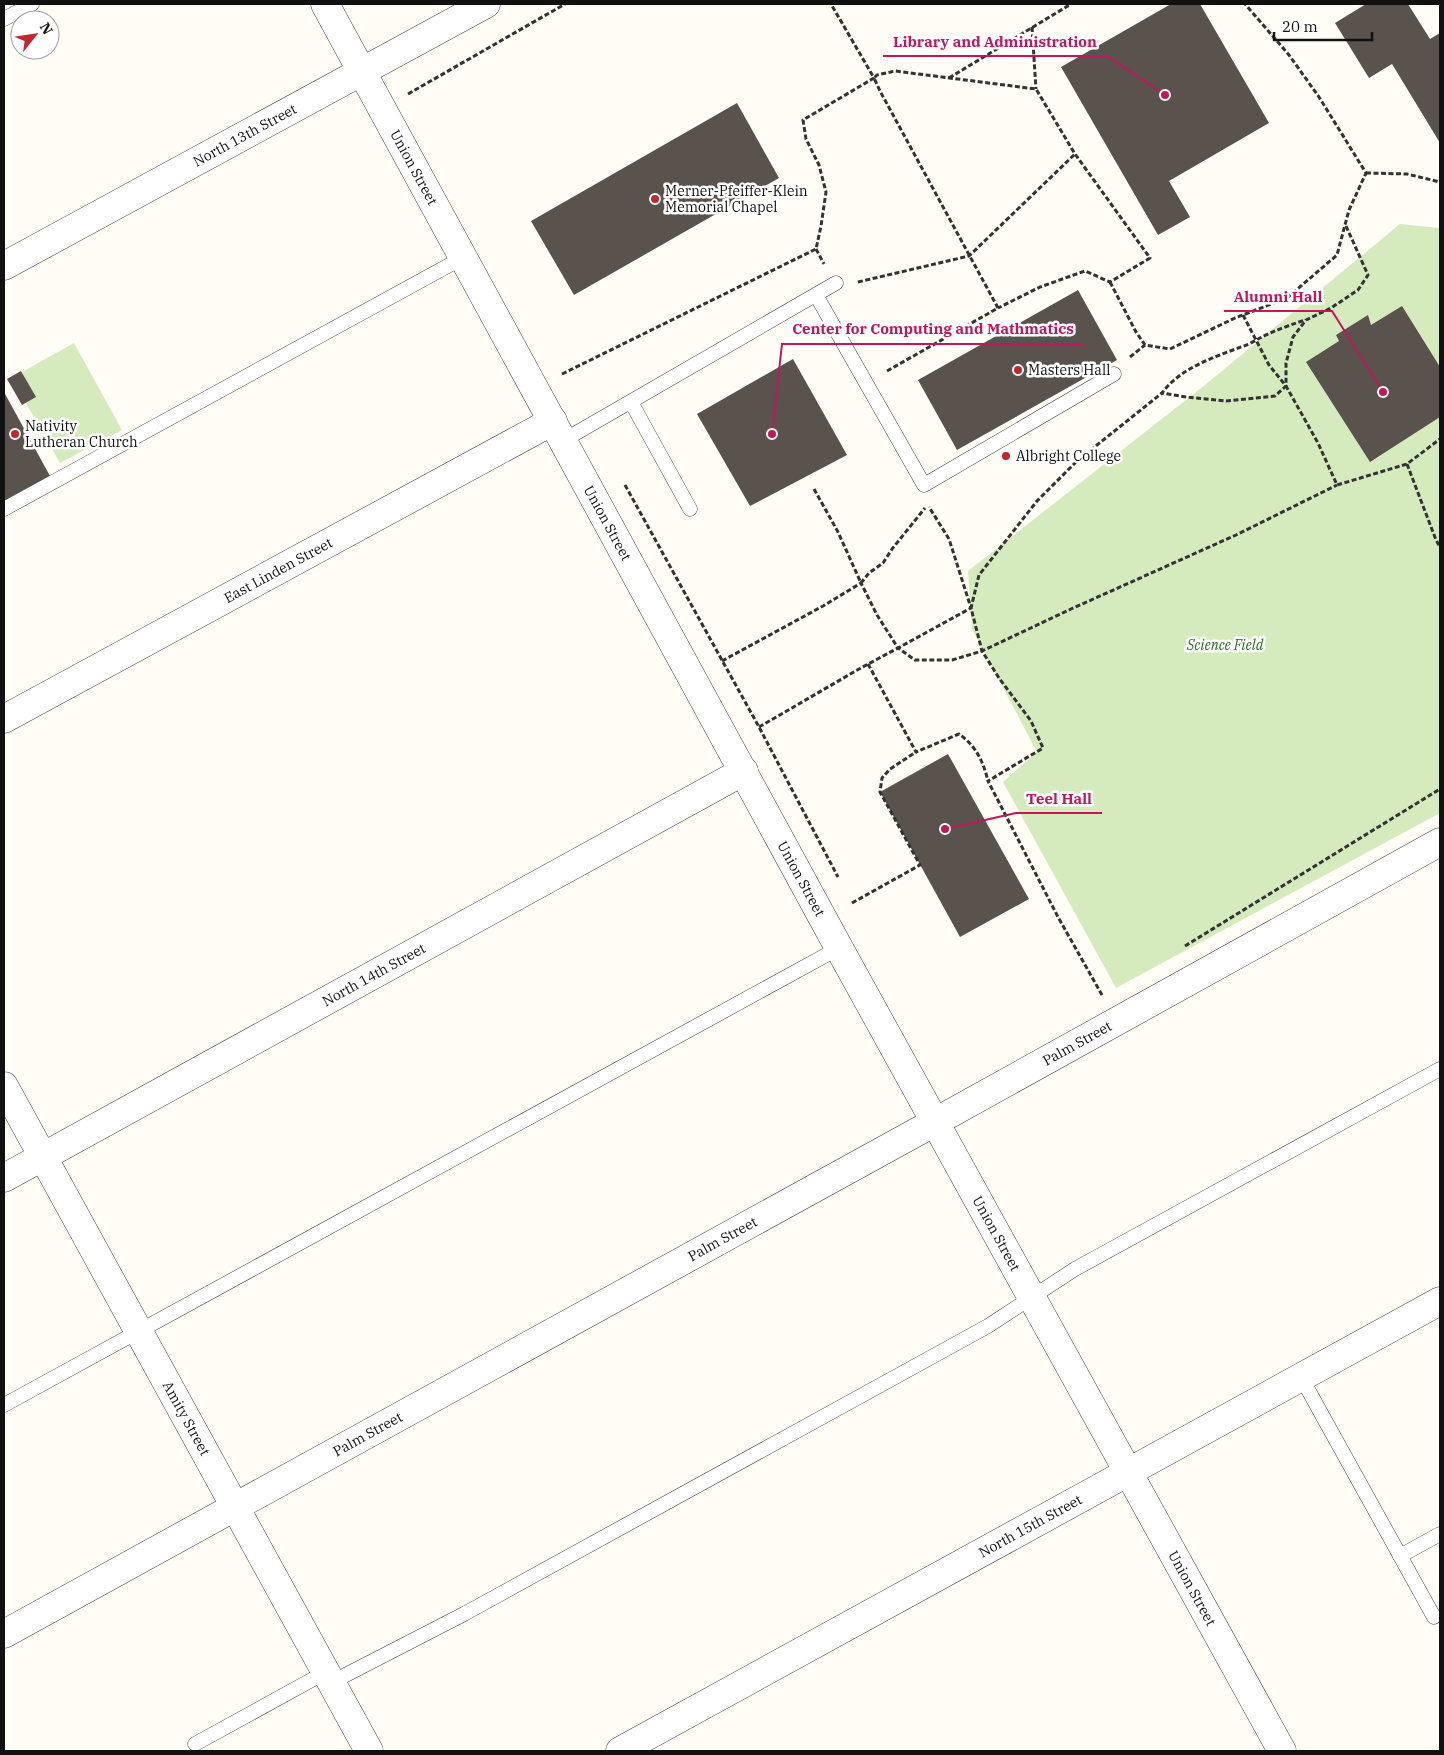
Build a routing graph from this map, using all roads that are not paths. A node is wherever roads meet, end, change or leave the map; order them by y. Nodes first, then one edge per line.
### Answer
1 (32, 4) edge
2 (325, 4) edge
3 (486, 4) edge
4 (4, 19) edge
5 (362, 71) junction
6 (464, 257) junction
7 (4, 266) edge
8 (836, 283) road end
9 (816, 295) junction
10 (1114, 374) dead end
11 (631, 402) junction
12 (559, 430) junction
13 (4, 509) edge
14 (690, 509) dead end
15 (6, 712) edge
16 (744, 771) junction
17 (1440, 842) edge
18 (839, 948) junction
19 (1440, 1069) edge
20 (4, 1086) edge
21 (936, 1122) junction
22 (43, 1157) junction
23 (4, 1178) edge
24 (1032, 1298) junction
25 (1440, 1300) edge
26 (139, 1331) junction
27 (1301, 1377) junction
28 (4, 1405) edge
29 (1128, 1472) junction
30 (235, 1507) junction
31 (1440, 1534) edge
32 (1400, 1556) junction
33 (1434, 1617) dead end
34 (4, 1634) edge
35 (329, 1677) junction
36 (195, 1744) dead end
37 (369, 1751) edge
38 (620, 1751) edge
39 (1282, 1751) edge

1 - 4 lane
2 - 5 street, Union Street
3 - 5 street, North 13th Street
5 - 6 street, Union Street
5 - 7 street, North 13th Street
6 - 12 street, Union Street
6 - 13 lane
8 - 9 lane
9 - 10 lane
9 - 11 lane
11 - 12 lane
11 - 14 lane
12 - 15 street, East Linden Street
12 - 16 street, Union Street
16 - 18 street, Union Street
16 - 22 street, North 14th Street
17 - 21 street, Palm Street
18 - 21 street, Union Street
18 - 26 lane
19 - 24 lane
20 - 22 street, Amity Street
21 - 24 street, Union Street
21 - 30 street, Palm Street
22 - 23 street, North 14th Street
22 - 26 street, Amity Street
24 - 29 street, Union Street
24 - 35 lane
25 - 27 street, North 15th Street
26 - 28 lane
26 - 30 street, Amity Street
27 - 29 street, North 15th Street
27 - 32 lane
29 - 38 street, North 15th Street
29 - 39 street, Union Street
30 - 34 street, Palm Street
30 - 35 street, Amity Street
31 - 32 lane
32 - 33 lane
35 - 36 lane
35 - 37 street, Amity Street

